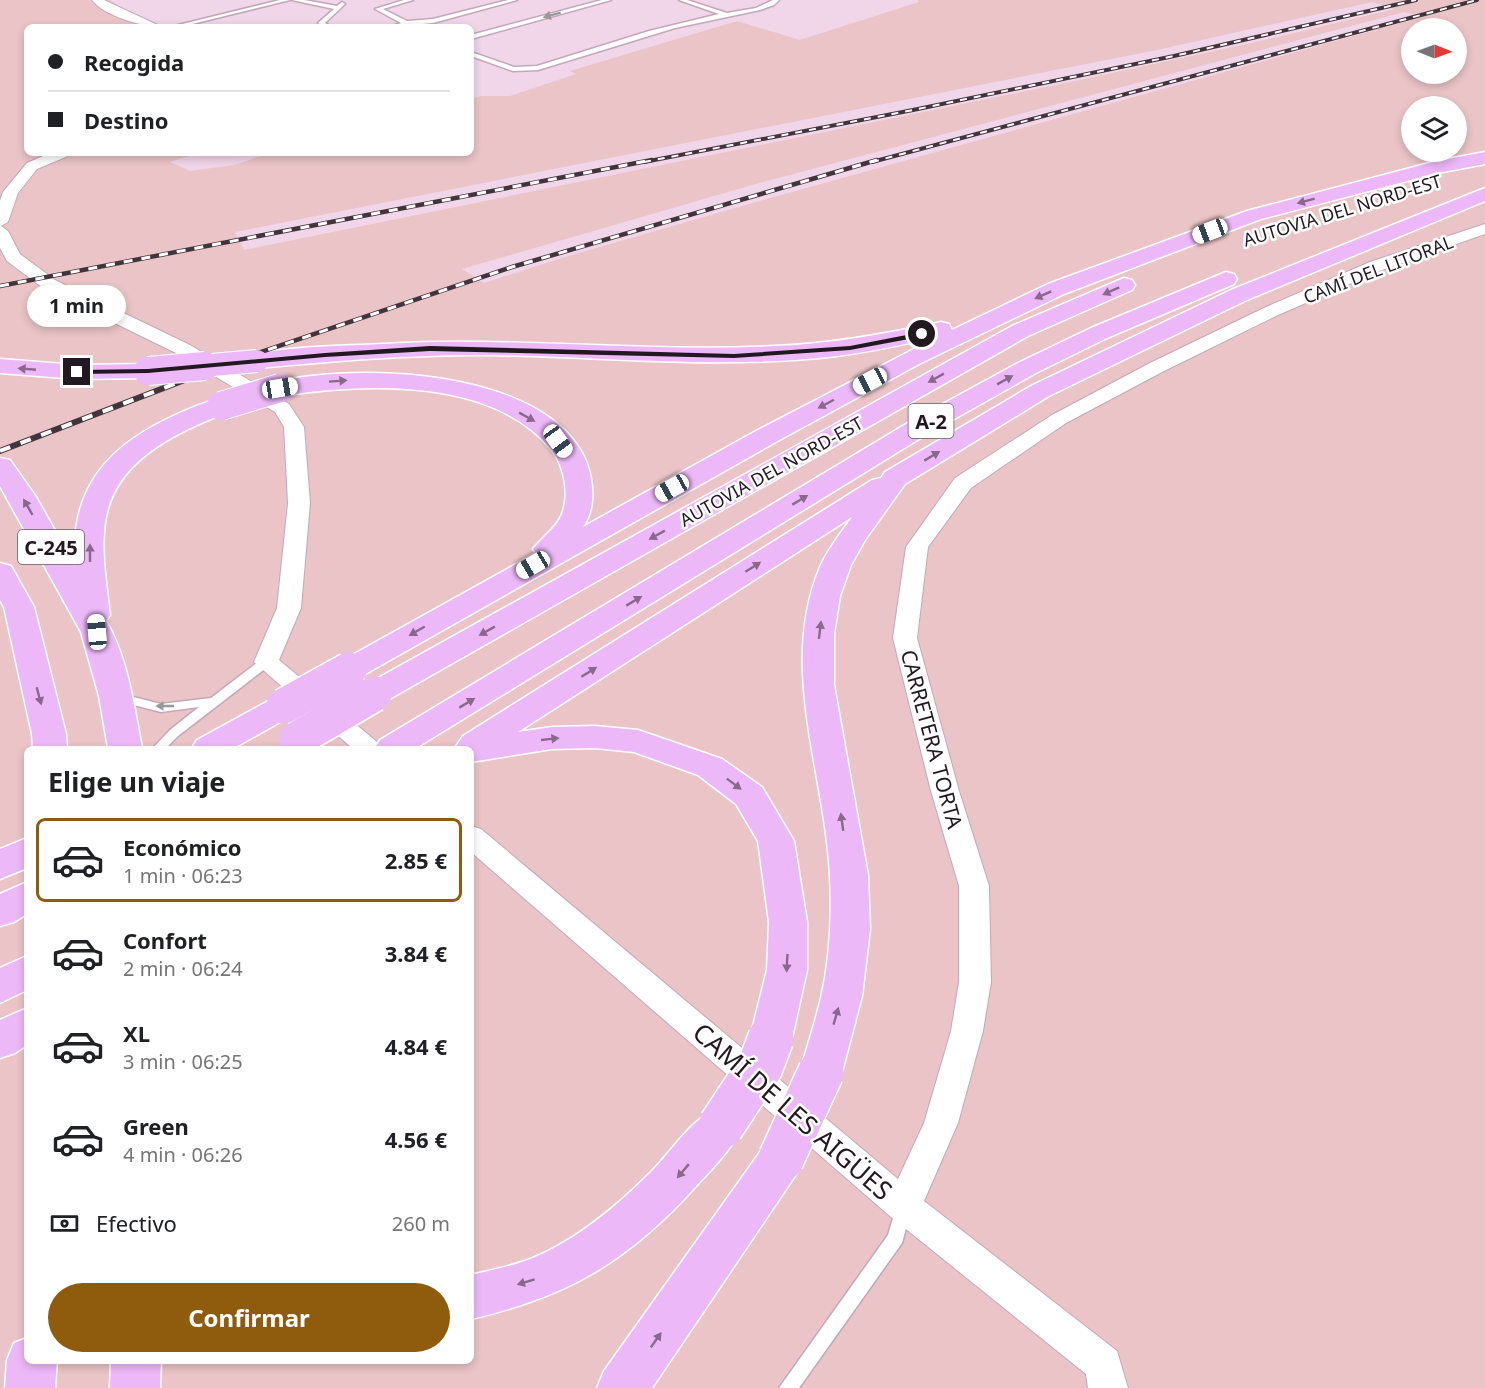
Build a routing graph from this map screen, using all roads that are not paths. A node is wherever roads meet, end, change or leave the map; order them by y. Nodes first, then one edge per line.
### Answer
1 (98, 0) edge
2 (287, 0) edge
3 (295, 0) edge
4 (341, 0) edge
5 (410, 0) edge
6 (514, 0) edge
7 (608, 0) edge
8 (682, 0) edge
9 (776, 0) edge
10 (339, 8) junction
11 (727, 15) junction
12 (406, 23) junction
13 (149, 24) edge
14 (185, 24) edge
15 (323, 24) edge
16 (403, 24) edge
17 (474, 36) edge
18 (474, 55) edge
19 (56, 156) edge
20 (1485, 158) edge
21 (1485, 168) edge
22 (1485, 194) edge
23 (0, 222) edge
24 (1485, 229) edge
25 (0, 231) edge
26 (1009, 310) junction
27 (1272, 311) joint
28 (0, 366) edge
29 (0, 466) edge
30 (895, 478) junction
31 (533, 565) junction
32 (0, 572) edge
33 (97, 632) junction
34 (13, 635) edge
35 (266, 662) junction
36 (116, 696) junction
37 (214, 702) junction
38 (405, 741) edge
39 (289, 744) edge
40 (50, 746) edge
41 (125, 746) edge
42 (161, 746) edge
43 (213, 746) edge
44 (366, 746) edge
45 (474, 747) edge
46 (474, 749) edge
47 (474, 839) edge
48 (24, 853) edge
49 (0, 866) edge
50 (24, 898) edge
51 (0, 912) edge
52 (24, 972) edge
53 (0, 987) edge
54 (24, 1026) edge
55 (0, 1041) edge
56 (904, 1206) junction
57 (474, 1296) edge
58 (32, 1364) edge
59 (136, 1364) edge
60 (30, 1388) edge
61 (135, 1388) edge
62 (622, 1388) edge
63 (788, 1388) edge
64 (1108, 1388) edge

1 - 13 street
2 - 14 lane
3 - 10 lane
4 - 10 lane
5 - 12 lane
6 - 12 lane
7 -> 17 lane
8 - 11 lane
9 - 11 lane
10 - 15 lane
11 - 18 lane
12 - 16 lane
19 - 23 street
20 -> 26 highway
21 -> 39 highway, AUTOVIA DEL NORD-EST / A-2, bridge
30 -> 22 highway
38 -> 22 highway, AUTOVIA DEL NORD-EST / A-2
24 - 27 street, CAMÍ DEL LITORAL
25 - 35 street
26 -> 28 highway, bridge
26 -> 31 highway
27 - 56 street, CARRETERA TORTA
33 -> 29 highway, C-245
45 -> 30 highway
62 -> 30 highway, bridge
33 -> 31 highway, bridge
31 -> 43 highway, bridge
32 - 34 highway, C-245
33 - 36 highway, C-245
34 -> 40 highway, C-245
35 - 37 lane
35 - 44 street
37 -> 36 lane
36 - 41 highway, C-245
37 - 42 lane
46 -> 57 highway, bridge
47 - 56 street, CAMÍ DE LES AIGÜES
48 - 49 highway
50 - 51 highway
52 - 53 highway
54 - 55 highway
56 - 63 lane
56 - 64 street, CAMÍ DE LES AIGÜES
58 - 60 highway
59 - 61 highway

